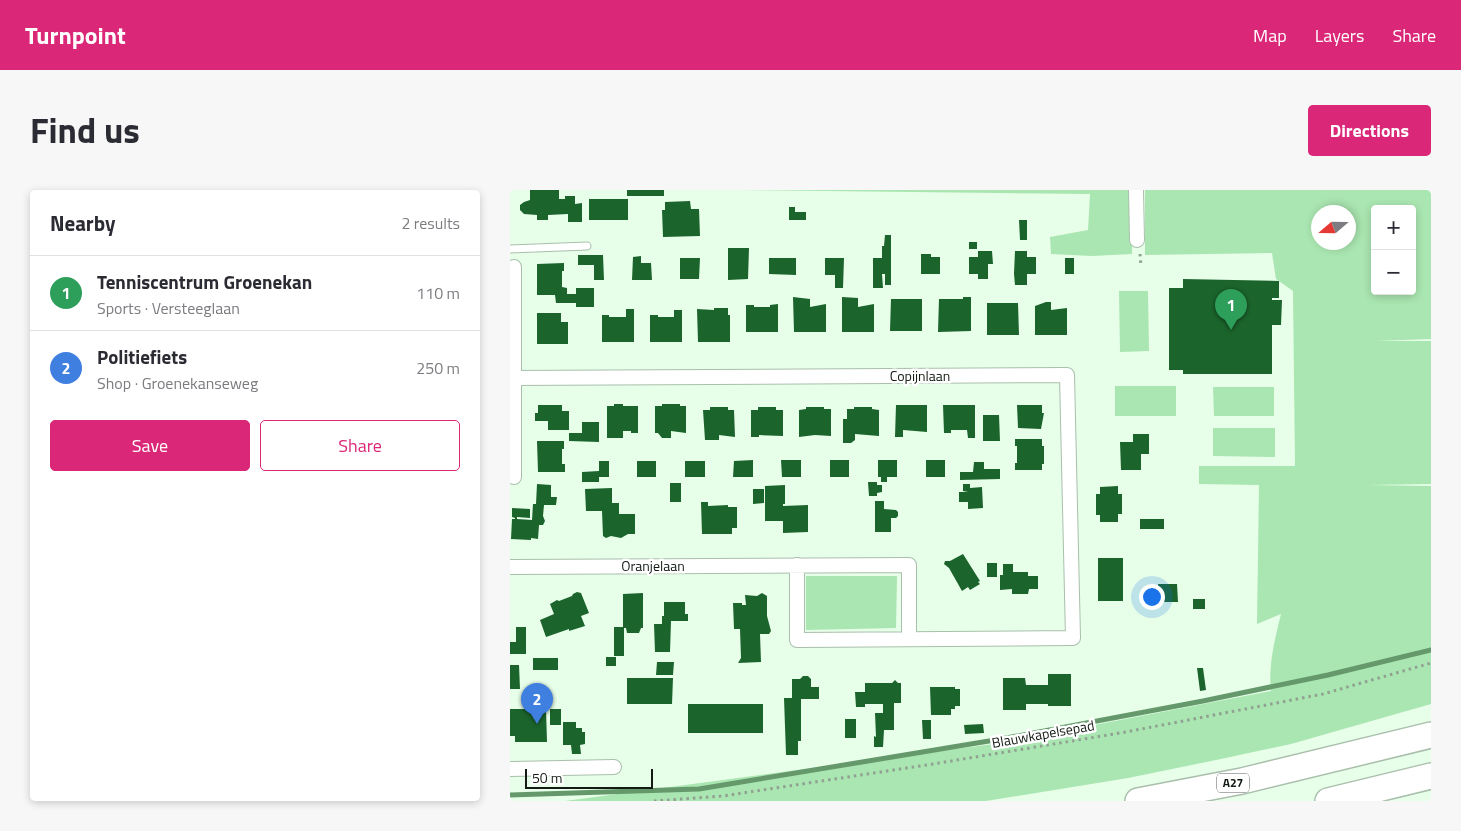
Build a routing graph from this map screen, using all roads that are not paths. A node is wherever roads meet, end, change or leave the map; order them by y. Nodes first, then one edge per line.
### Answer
1 (1136, 190) edge
2 (1137, 240) dead end
3 (587, 246) dead end
4 (510, 249) edge
5 (514, 267) dead end
6 (512, 378) edge
7 (514, 477) dead end
8 (797, 565) junction
9 (510, 567) edge
10 (909, 639) junction
11 (1431, 735) edge
12 (614, 767) dead end
13 (510, 769) edge
14 (1431, 776) edge
15 (1138, 801) edge
16 (1328, 801) edge

1 - 2 street
3 - 4 lane
5 - 6 street
6 - 7 street
6 - 10 street, Copijnlaan
8 - 9 street, Oranjelaan
8 - 10 street, Oranjelaan
8 - 10 street
11 - 15 highway, A27
12 - 13 street
14 - 16 highway

